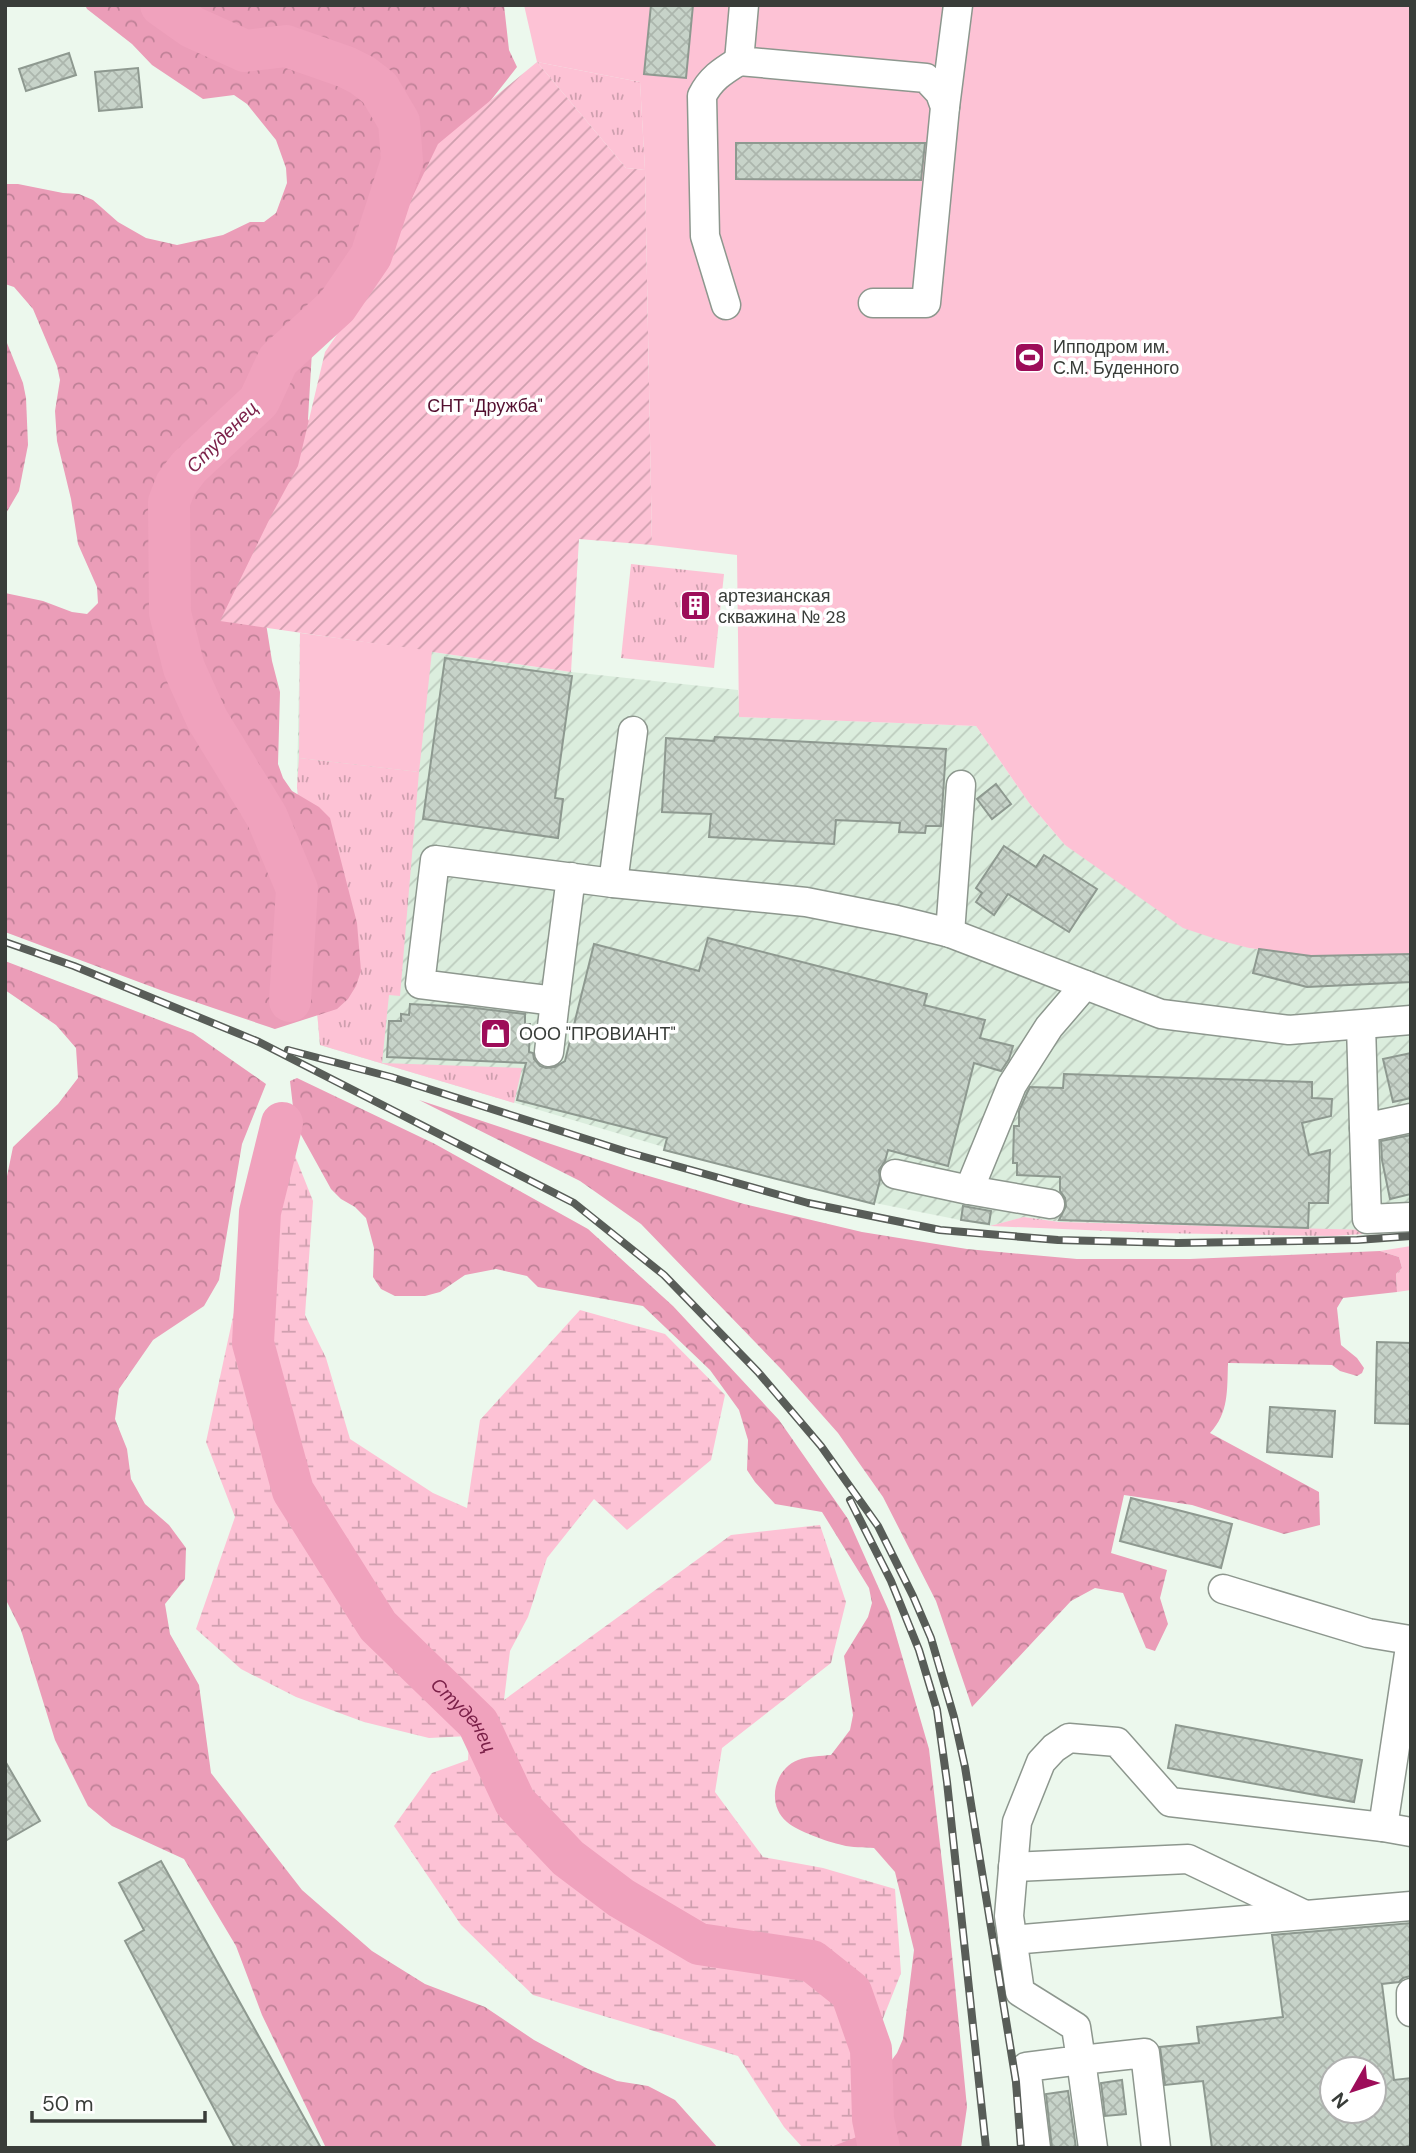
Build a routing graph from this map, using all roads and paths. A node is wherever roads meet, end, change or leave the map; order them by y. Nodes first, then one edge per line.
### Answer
1 (744, 5) edge
2 (958, 5) edge
3 (739, 61) junction
4 (944, 107) junction
5 (873, 303) dead end
6 (726, 305) dead end
7 (632, 731) dead end
8 (961, 785) dead end
9 (571, 877) junction
10 (613, 883) junction
11 (950, 933) junction
12 (1085, 985) junction
13 (555, 1001) junction
14 (1411, 1020) edge
15 (1361, 1025) junction
16 (549, 1052) dead end
17 (1411, 1118) edge
18 (1364, 1128) junction
19 (895, 1174) dead end
20 (969, 1190) junction
21 (1050, 1204) dead end
22 (1411, 1217) edge
23 (1223, 1589) dead end
24 (1410, 1640) edge
25 (1383, 1827) junction
26 (1411, 1832) edge
27 (1013, 1867) junction
28 (1411, 1906) edge
29 (1306, 1915) junction
30 (1013, 1940) junction
31 (1411, 1993) edge
32 (1411, 2011) edge
33 (1081, 2060) junction
34 (1036, 2148) edge
35 (1093, 2148) edge
36 (1156, 2148) edge

1 - 3 lane
2 - 4 lane
3 - 4 lane
3 - 6 lane
4 - 5 lane
7 - 10 lane
8 - 11 lane
9 - 10 lane
9 - 13 lane
9 - 13 lane
10 - 11 lane
11 - 12 lane
12 - 15 lane
12 - 20 lane
13 - 16 lane
14 - 15 lane
15 - 18 lane
17 - 18 lane
18 - 22 lane
19 - 20 lane
20 - 21 lane
23 - 24 lane
24 - 25 lane
25 - 26 lane
25 - 27 lane
27 - 29 lane
27 - 30 lane
28 - 29 lane
29 - 30 lane
30 - 33 lane
31 - 32 lane
33 - 34 lane
33 - 35 lane
33 - 36 lane

